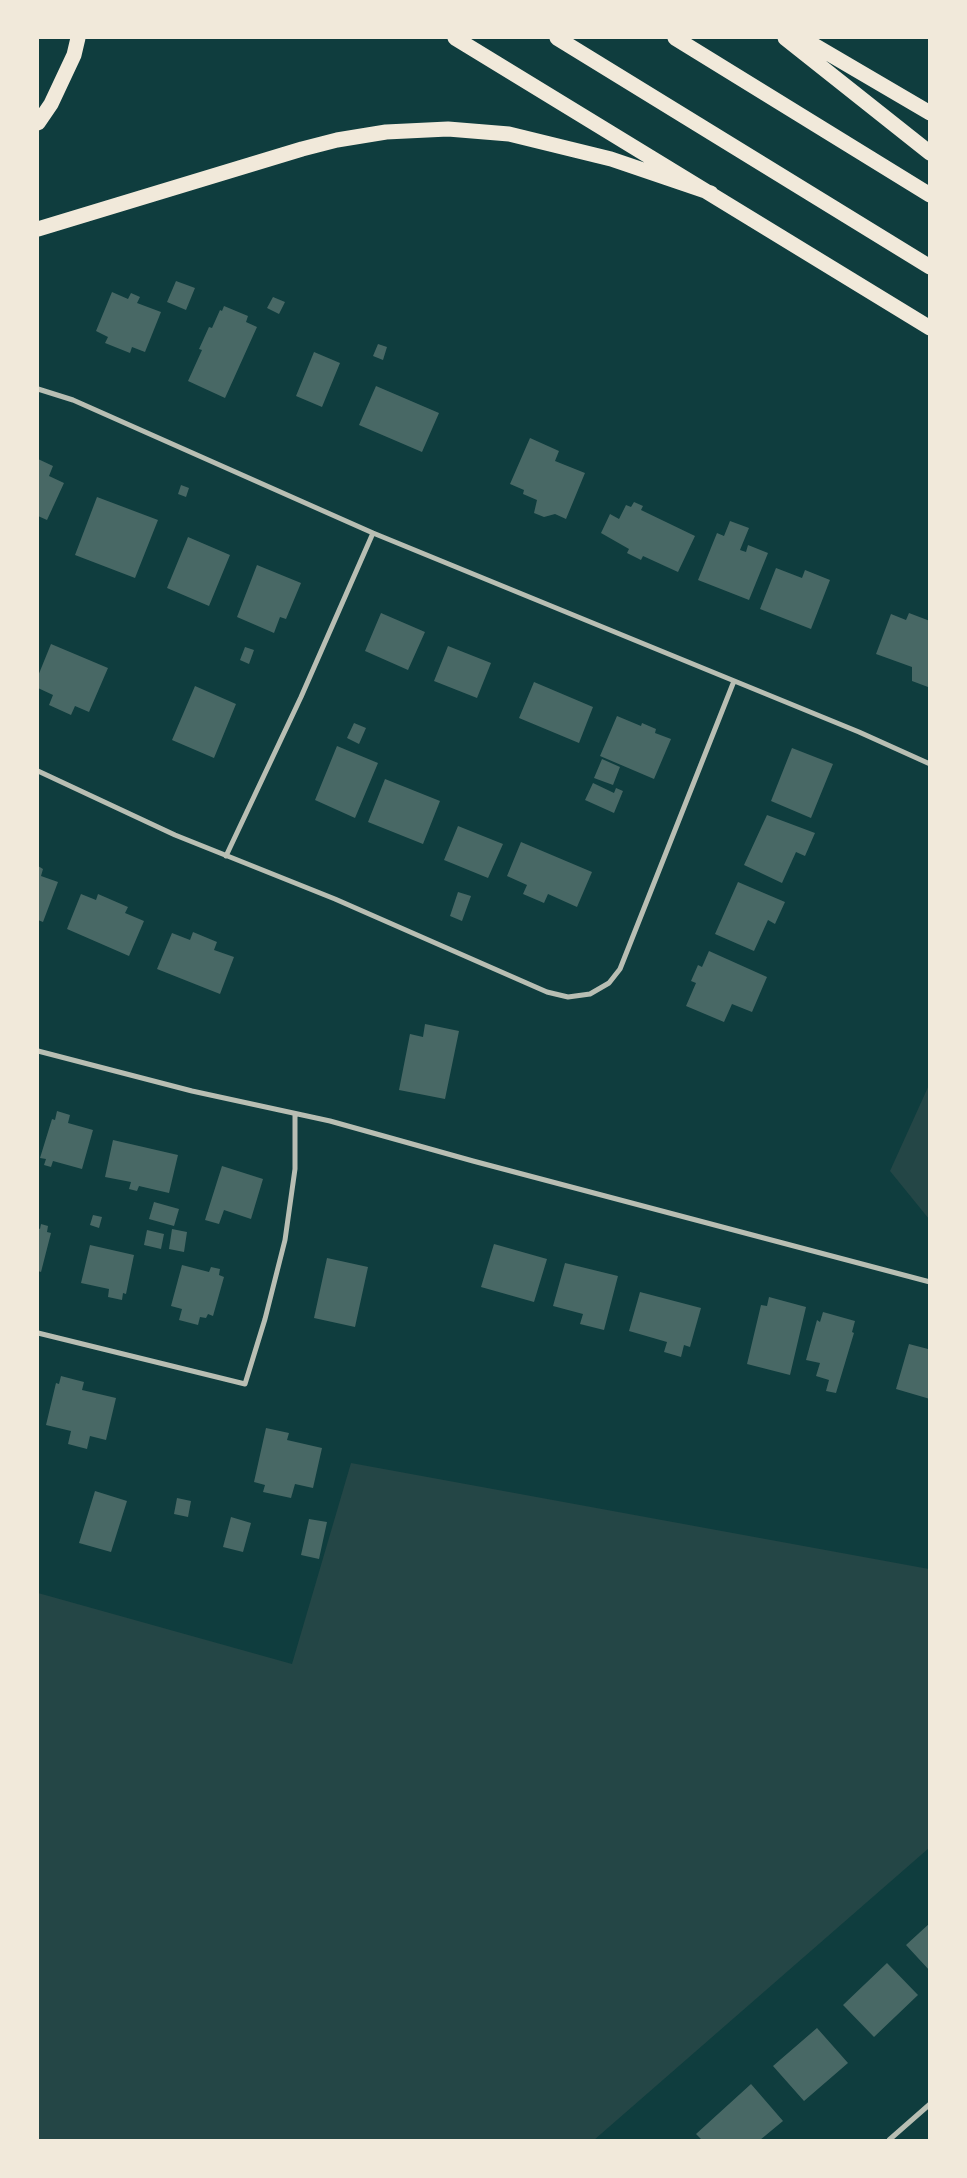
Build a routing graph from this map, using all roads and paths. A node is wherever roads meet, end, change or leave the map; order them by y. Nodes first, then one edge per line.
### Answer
1 (78, 38) edge
2 (455, 38) edge
3 (557, 38) edge
4 (675, 38) edge
5 (785, 38) edge
6 (802, 38) edge
7 (930, 113) edge
8 (38, 123) edge
9 (930, 154) edge
10 (711, 193) junction
11 (930, 195) edge
12 (38, 229) edge
13 (930, 267) edge
14 (930, 328) edge
15 (38, 389) edge
16 (373, 533) junction
17 (734, 681) junction
18 (930, 764) edge
19 (38, 771) edge
20 (226, 856) junction
21 (38, 1051) edge
22 (295, 1114) junction
23 (930, 1282) edge
24 (38, 1333) edge
25 (930, 2104) edge
26 (889, 2140) edge

1 - 8 highway
2 - 10 highway
3 - 13 highway
4 - 11 highway
5 - 9 highway
6 - 7 highway
10 - 12 highway
10 - 14 highway
15 - 16 street
16 - 17 street
16 - 20 street
17 - 18 street
17 - 20 street
19 - 20 street
21 - 22 street
22 - 23 street
22 - 24 street
25 - 26 street

